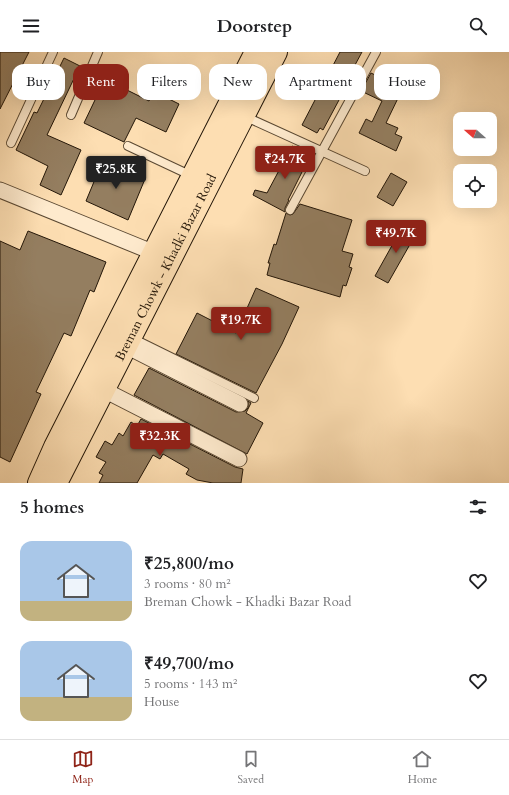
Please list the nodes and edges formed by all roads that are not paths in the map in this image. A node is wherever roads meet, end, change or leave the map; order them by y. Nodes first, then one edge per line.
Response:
1 (53, 52) edge
2 (98, 52) edge
3 (256, 52) edge
4 (276, 52) edge
5 (376, 52) edge
6 (71, 116) dead end
7 (244, 116) junction
8 (11, 143) dead end
9 (128, 146) dead end
10 (321, 152) junction
11 (365, 171) dead end
12 (193, 176) junction
13 (0, 190) edge
14 (290, 210) dead end
15 (162, 256) junction
16 (129, 342) junction
17 (104, 390) junction
18 (254, 398) dead end
19 (240, 404) dead end
20 (239, 459) dead end
21 (39, 483) edge
22 (56, 483) edge

1 - 8 lane
2 - 6 lane
3 - 12 main road, Breman Chowk - Khadki Bazar Road
4 - 7 main road, Breman Chowk - Khadki Bazar Road
5 - 10 lane
7 - 10 lane
7 - 15 main road, Breman Chowk - Khadki Bazar Road
9 - 12 lane
10 - 11 lane
10 - 14 lane
12 - 15 main road, Breman Chowk - Khadki Bazar Road
13 - 15 street
15 - 16 main road, Breman Chowk - Khadki Bazar Road
15 - 21 main road, Breman Chowk - Khadki Bazar Road
16 - 17 main road, Breman Chowk - Khadki Bazar Road
16 - 18 lane
16 - 19 street
17 - 20 street
17 - 22 main road, Breman Chowk - Khadki Bazar Road

